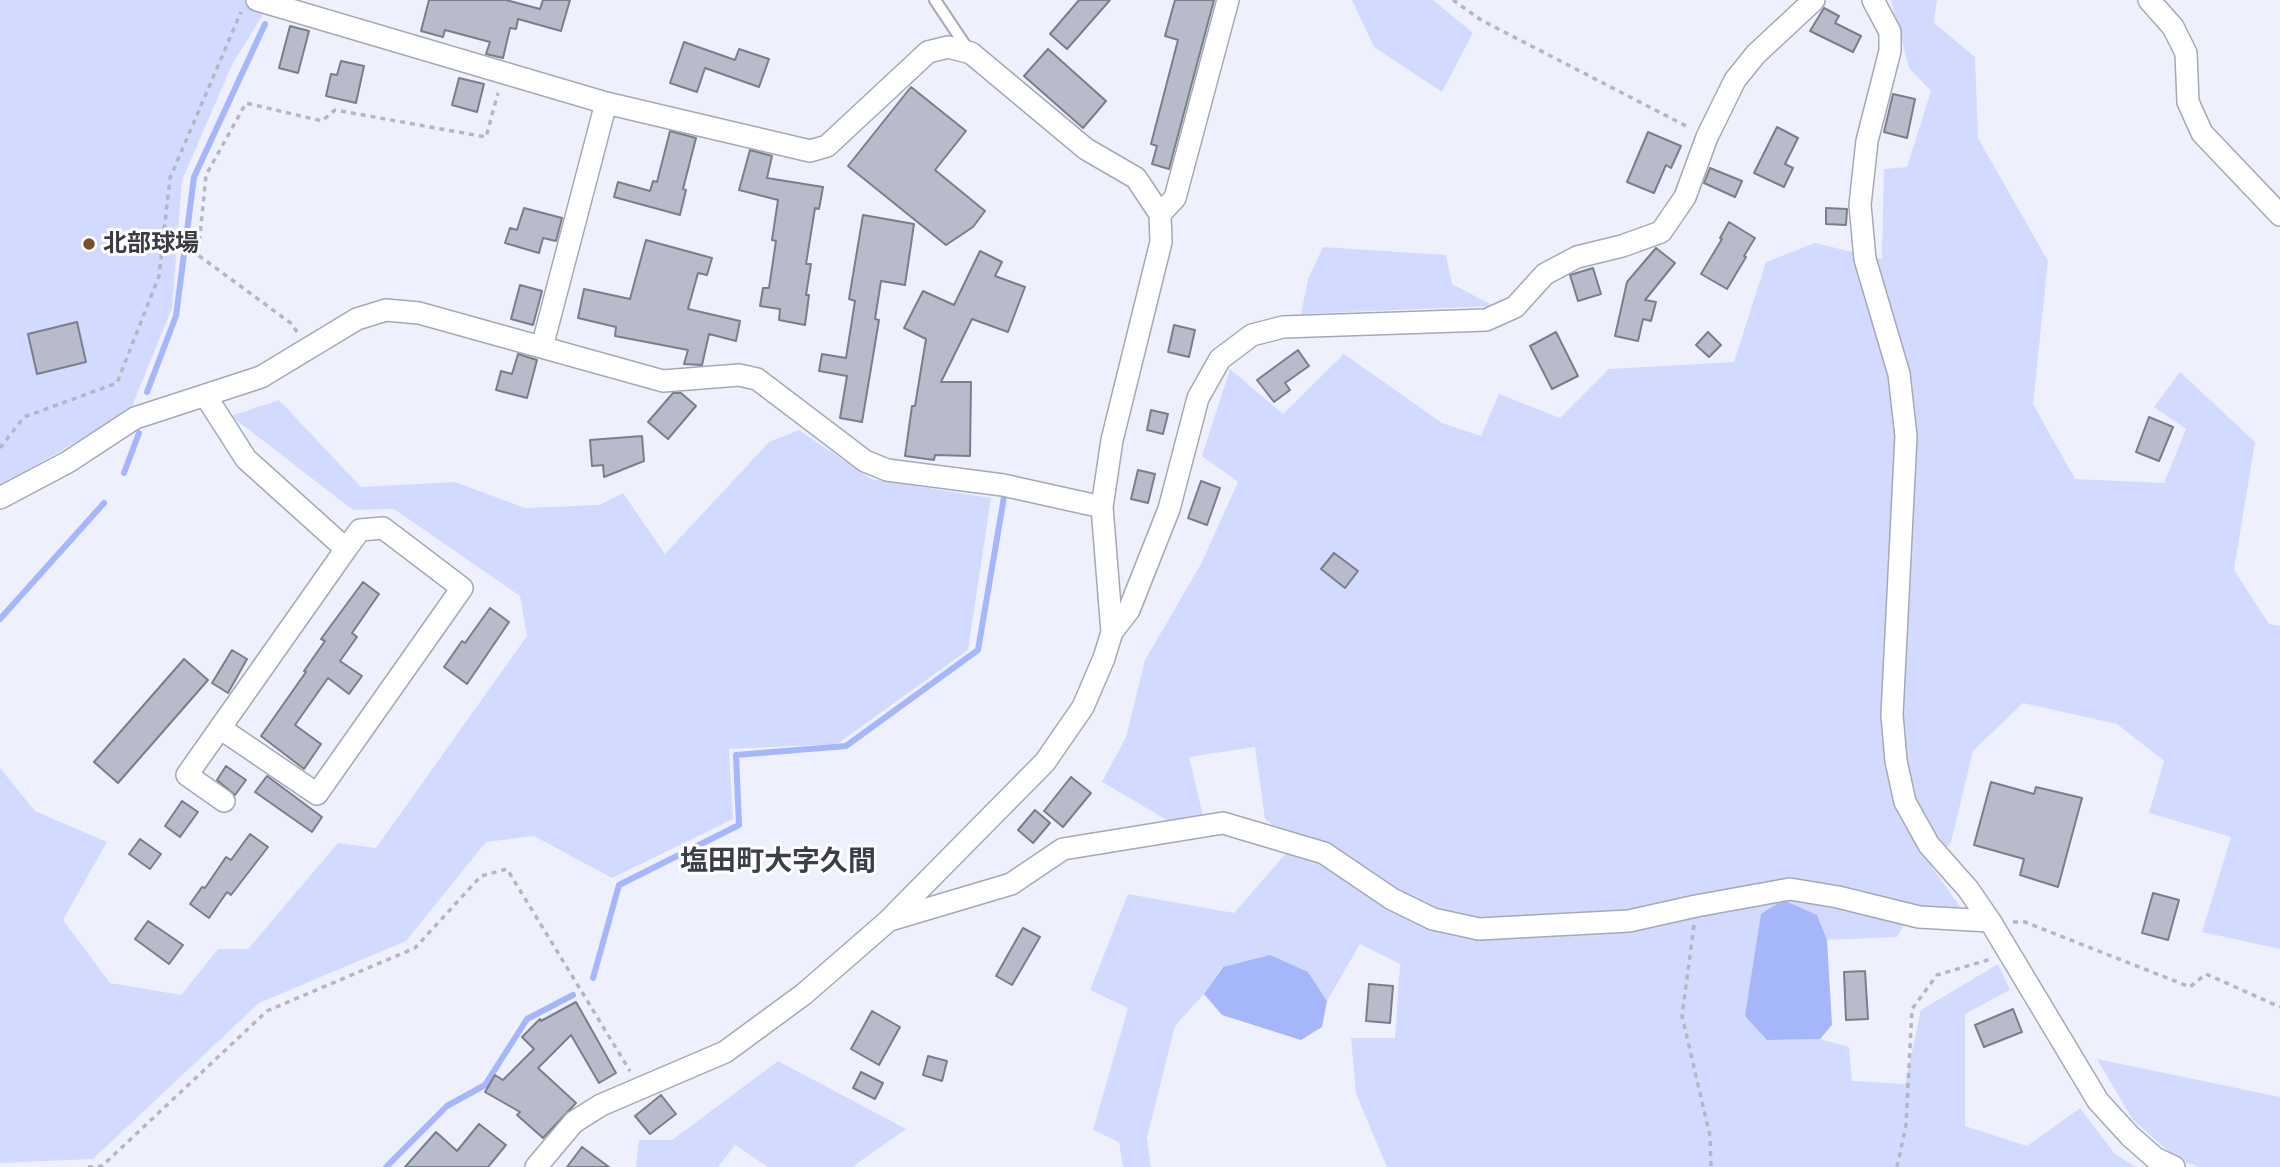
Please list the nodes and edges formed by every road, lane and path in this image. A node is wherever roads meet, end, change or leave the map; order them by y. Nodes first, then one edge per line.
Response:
1 (935, 0) edge
2 (1228, 0) edge
3 (1453, 0) edge
4 (1814, 0) edge
5 (1873, 0) edge
6 (2149, 0) edge
7 (249, 6) edge
8 (971, 53) junction
9 (503, 73) junction
10 (606, 103) junction
11 (1707, 136) junction
12 (1160, 214) junction
13 (2280, 215) edge
14 (542, 347) junction
15 (307, 349) junction
16 (205, 395) junction
17 (0, 448) edge
18 (0, 498) edge
19 (1102, 507) junction
20 (346, 549) junction
21 (1112, 632) junction
22 (220, 728) junction
23 (224, 801) dead end
24 (1696, 906) junction
25 (888, 921) junction
26 (1990, 921) junction
27 (2010, 954) junction
28 (2280, 1007) edge
29 (640, 1088) junction
30 (88, 1167) edge
31 (536, 1167) edge
32 (1711, 1167) edge
33 (1897, 1167) edge
34 (2174, 1167) edge

1 - 8 lane
2 - 12 street
3 - 11 path
4 - 11 street
5 - 26 street
6 - 13 street
7 - 9 street
7 - 17 path
8 - 10 street
8 - 12 street
9 - 10 street
9 - 15 path
10 - 14 street
11 - 21 street
12 - 19 street
14 - 15 street
14 - 19 street
15 - 16 street
16 - 18 street
16 - 20 street
19 - 21 street
20 - 22 street
20 - 22 street
21 - 25 street
22 - 23 street
24 - 25 street
24 - 26 street
24 - 32 path
25 - 29 street
26 - 27 street
26 - 28 path
27 - 33 path
27 - 34 street
29 - 30 path
29 - 31 street

